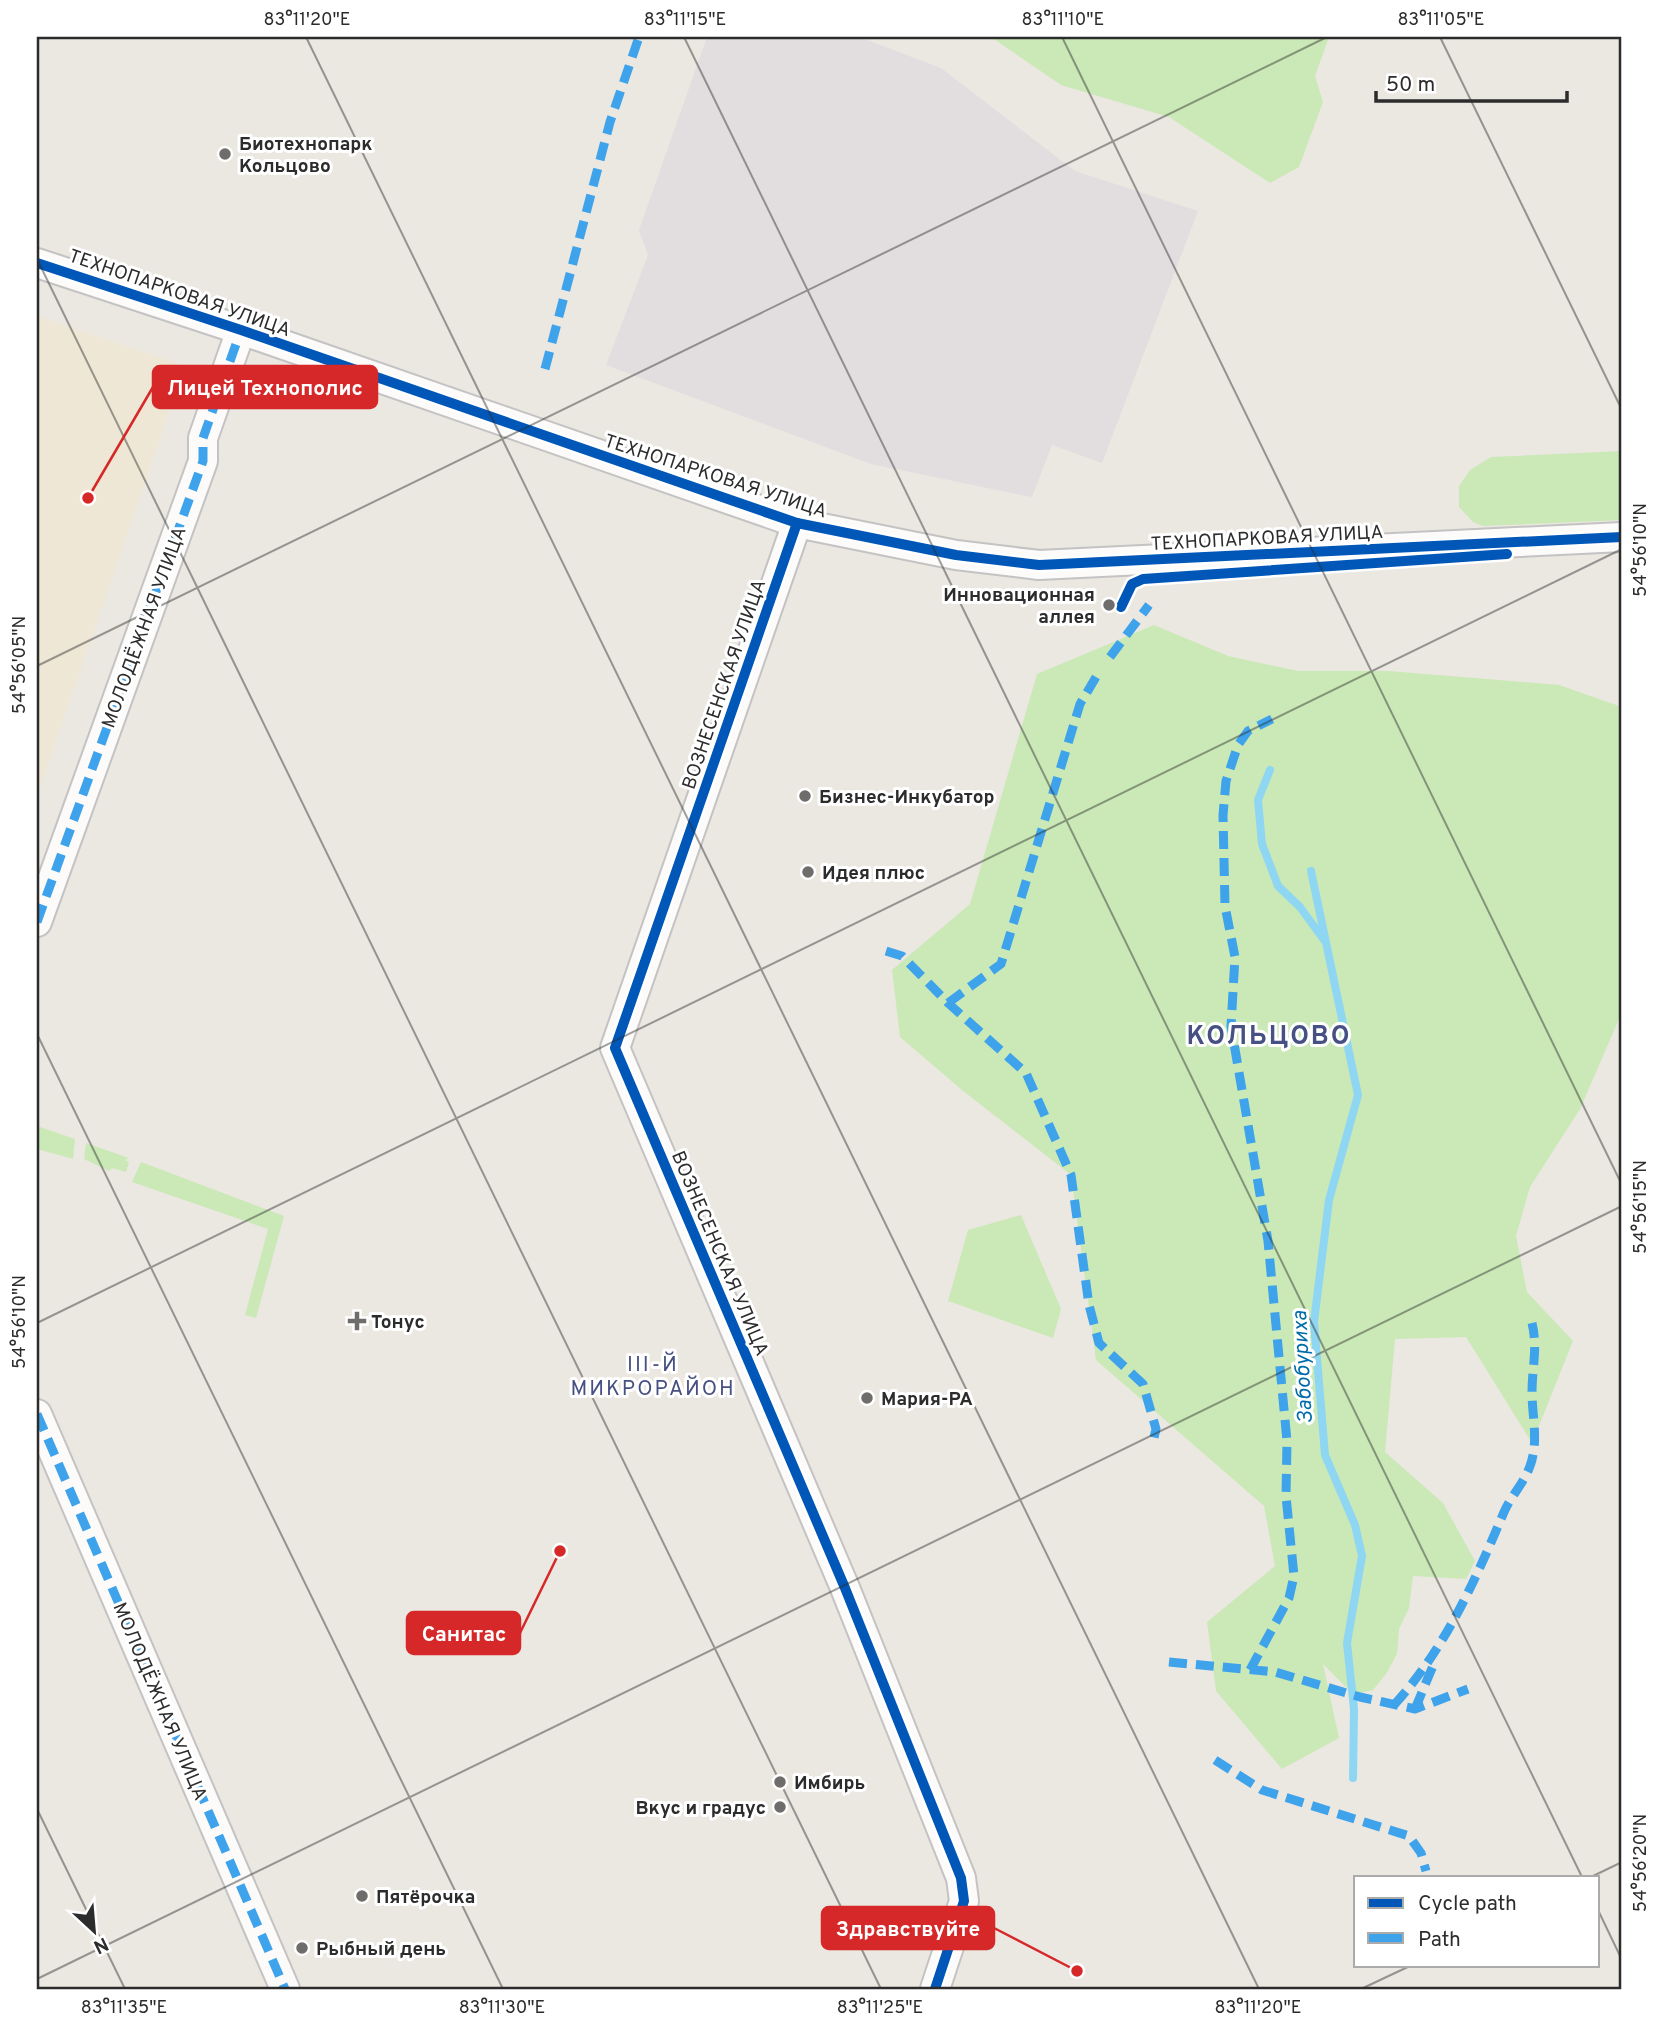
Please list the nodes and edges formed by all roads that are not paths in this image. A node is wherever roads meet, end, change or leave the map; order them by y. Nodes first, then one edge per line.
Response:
1 (37, 263) edge
2 (242, 330) junction
3 (797, 523) junction
4 (1622, 537) edge
5 (37, 922) edge
6 (37, 1413) edge
7 (285, 1989) edge
8 (935, 1989) edge

1 - 2 street, ТЕХНОПАРКОВАЯ УЛИЦА
2 - 3 street, ТЕХНОПАРКОВАЯ УЛИЦА
2 - 5 street, МОЛОДЁЖНАЯ УЛИЦА
3 - 4 street, ТЕХНОПАРКОВАЯ УЛИЦА
3 - 8 street, ВОЗНЕСЕНСКАЯ УЛИЦА
6 - 7 street, МОЛОДЁЖНАЯ УЛИЦА

